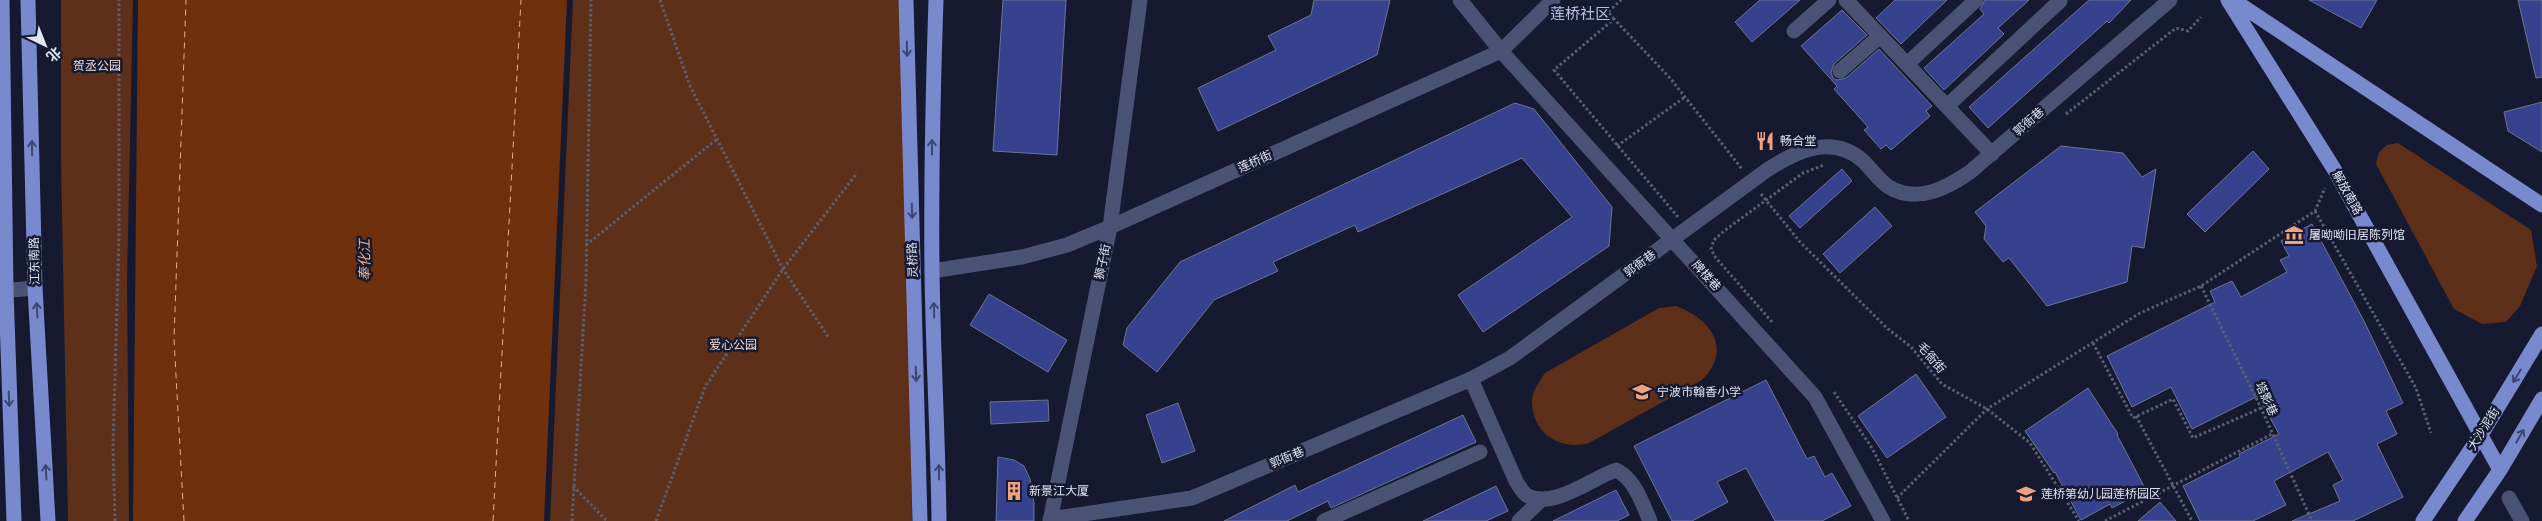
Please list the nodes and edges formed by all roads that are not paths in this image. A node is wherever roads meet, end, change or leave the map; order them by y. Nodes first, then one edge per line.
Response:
1 (2, 0) edge
2 (28, 0) edge
3 (906, 0) edge
4 (936, 0) edge
5 (1140, 0) edge
6 (1460, 0) edge
7 (1553, 0) edge
8 (1829, 0) edge
9 (1976, 0) edge
10 (2060, 0) edge
11 (2170, 0) edge
12 (2228, 0) edge
13 (2233, 0) edge
14 (1853, 2) edge
15 (1794, 31) dead end
16 (1880, 36) junction
17 (1501, 51) junction
18 (1907, 64) junction
19 (1840, 71) dead end
20 (1947, 106) junction
21 (1992, 154) junction
22 (2542, 204) edge
23 (1110, 227) junction
24 (1674, 240) junction
25 (932, 271) junction
26 (35, 288) junction
27 (3, 290) edge
28 (2542, 334) edge
29 (1471, 379) junction
30 (2542, 399) edge
31 (2482, 433) junction
32 (1480, 452) dead end
33 (2500, 470) junction
34 (2509, 498) dead end
35 (1541, 500) junction
36 (1050, 520) edge
37 (14, 521) edge
38 (48, 521) edge
39 (920, 521) edge
40 (939, 521) edge
41 (1324, 521) edge
42 (1519, 521) edge
43 (1650, 521) edge
44 (1883, 521) edge
45 (2423, 521) edge
46 (2465, 521) edge
47 (2522, 521) edge

1 - 27 main road
26 -> 2 main road, 江东南路
3 -> 39 main road, 灵桥路
25 -> 4 main road, 灵桥路
5 - 23 street, 狮子街
6 - 17 street, 牌楼巷
7 - 17 street, 莲桥街
8 - 15 street
9 - 18 street
10 - 20 street
11 - 21 street, 郭衙巷
12 - 31 main road, 解放南路
13 - 22 main road
14 - 16 street
16 - 18 street
16 - 19 street
17 - 23 street, 莲桥街
17 - 24 street, 牌楼巷
18 - 20 street
20 - 21 street
21 - 24 street, 郭衙巷
23 - 25 street, 莲桥街
23 - 36 street, 狮子街
24 - 29 street, 郭衙巷
24 - 44 street, 牌楼巷
40 -> 25 main road, 灵桥路
26 - 27 street
38 -> 26 main road, 江东南路
27 -> 37 main road
28 -> 31 main road, 大沙泥街
29 - 35 street
29 - 36 street, 郭衙巷
33 -> 30 main road
31 - 33 main road, 解放南路
31 - 45 main road, 大沙泥街
32 - 41 street
33 - 46 main road
34 - 47 street
35 - 42 street
35 - 43 street

